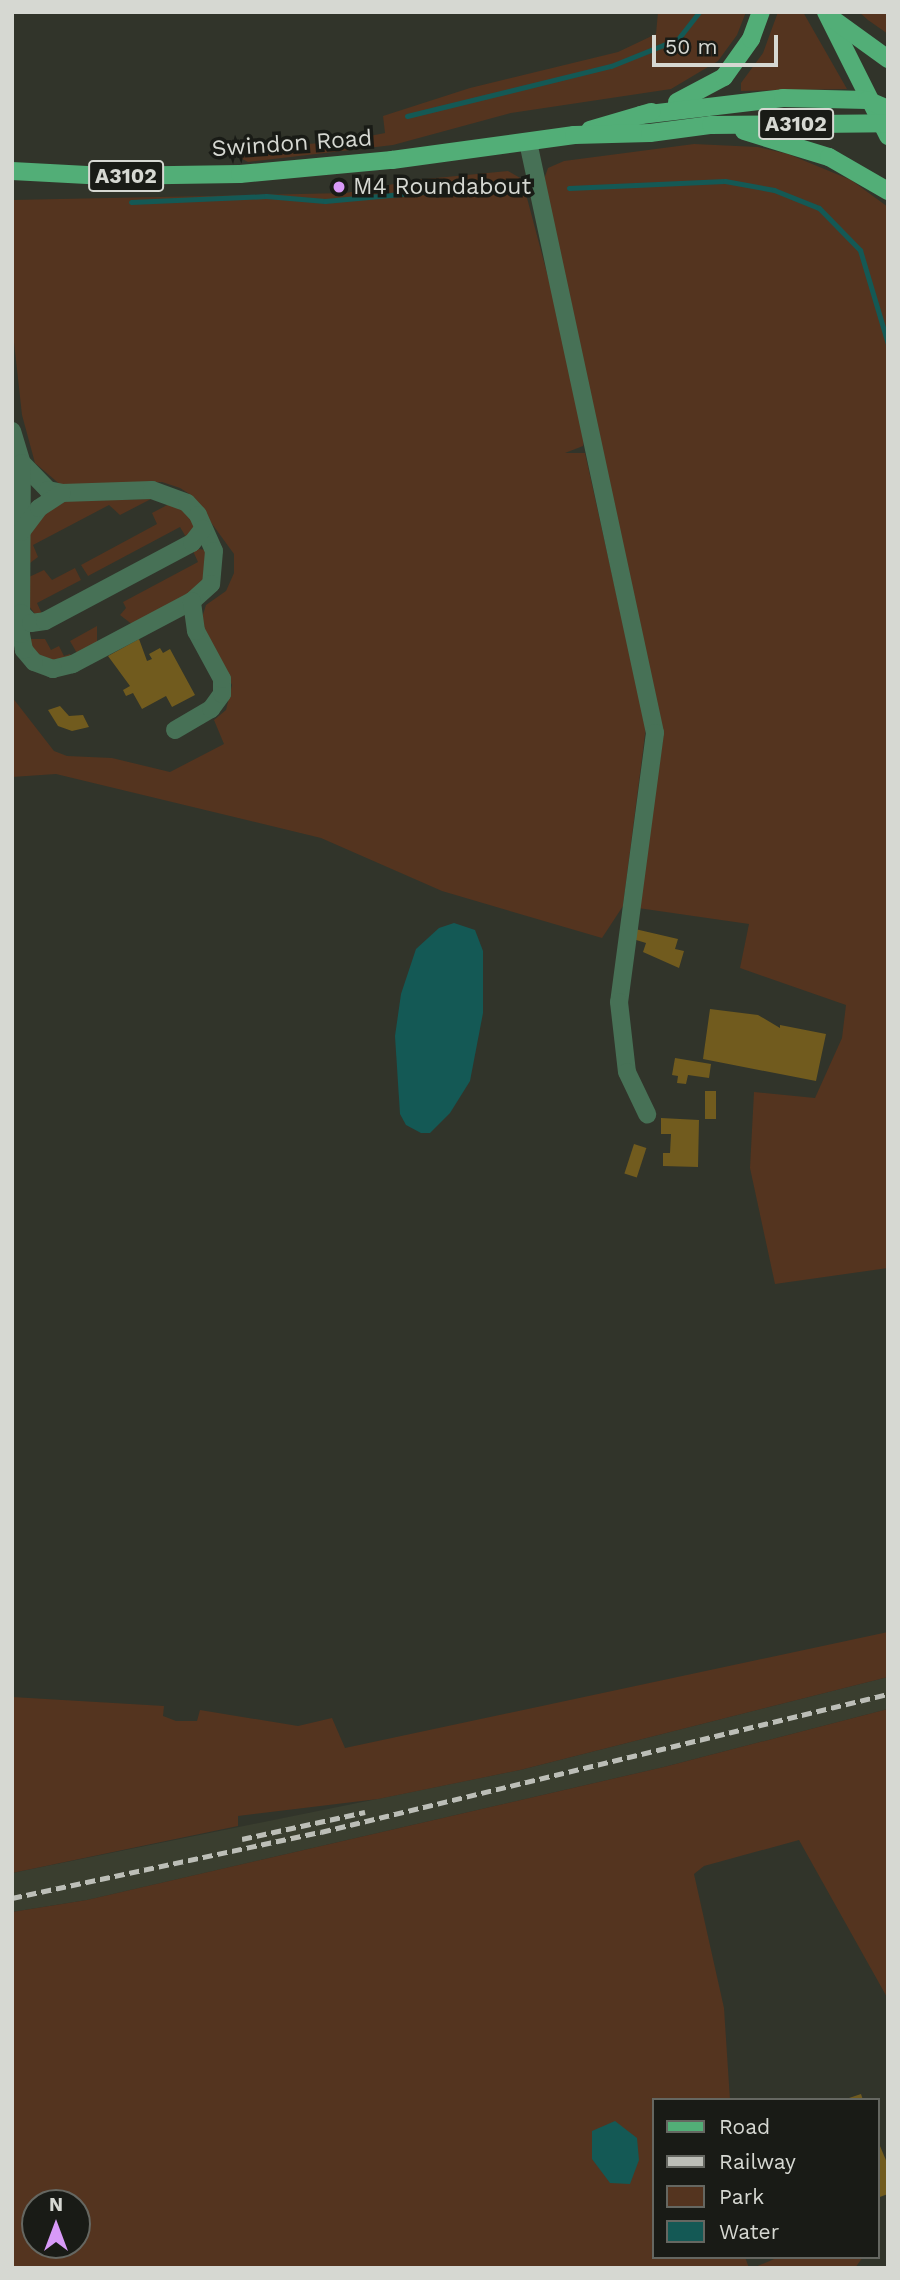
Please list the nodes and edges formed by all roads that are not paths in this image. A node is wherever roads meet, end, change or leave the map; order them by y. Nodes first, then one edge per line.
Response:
1 (761, 12) edge
2 (826, 12) edge
3 (888, 59) edge
4 (867, 100) junction
5 (641, 115) junction
6 (886, 123) edge
7 (710, 125) junction
8 (574, 135) junction
9 (528, 142) junction
10 (12, 171) edge
11 (888, 191) edge
12 (12, 431) edge
13 (22, 463) junction
14 (62, 494) junction
15 (203, 529) junction
16 (21, 532) junction
17 (192, 601) junction
18 (21, 613) junction
19 (175, 730) dead end
20 (647, 1114) dead end

1 - 5 main road, Swindon Road / A3102
2 - 3 main road
2 - 4 main road
4 - 5 main road
4 - 6 main road
5 - 8 main road, Swindon Road / A3102
6 - 7 main road, Swindon Road / A3102
7 - 8 main road, Swindon Road / A3102
7 - 11 main road
8 - 9 main road, Swindon Road / A3102
9 - 10 main road, Swindon Road / A3102
9 - 20 lane
12 - 13 lane
13 - 14 lane
13 - 16 lane
14 - 15 lane
14 - 16 lane
15 - 17 lane
15 - 18 lane
16 - 18 lane
17 - 18 lane
17 - 19 lane

